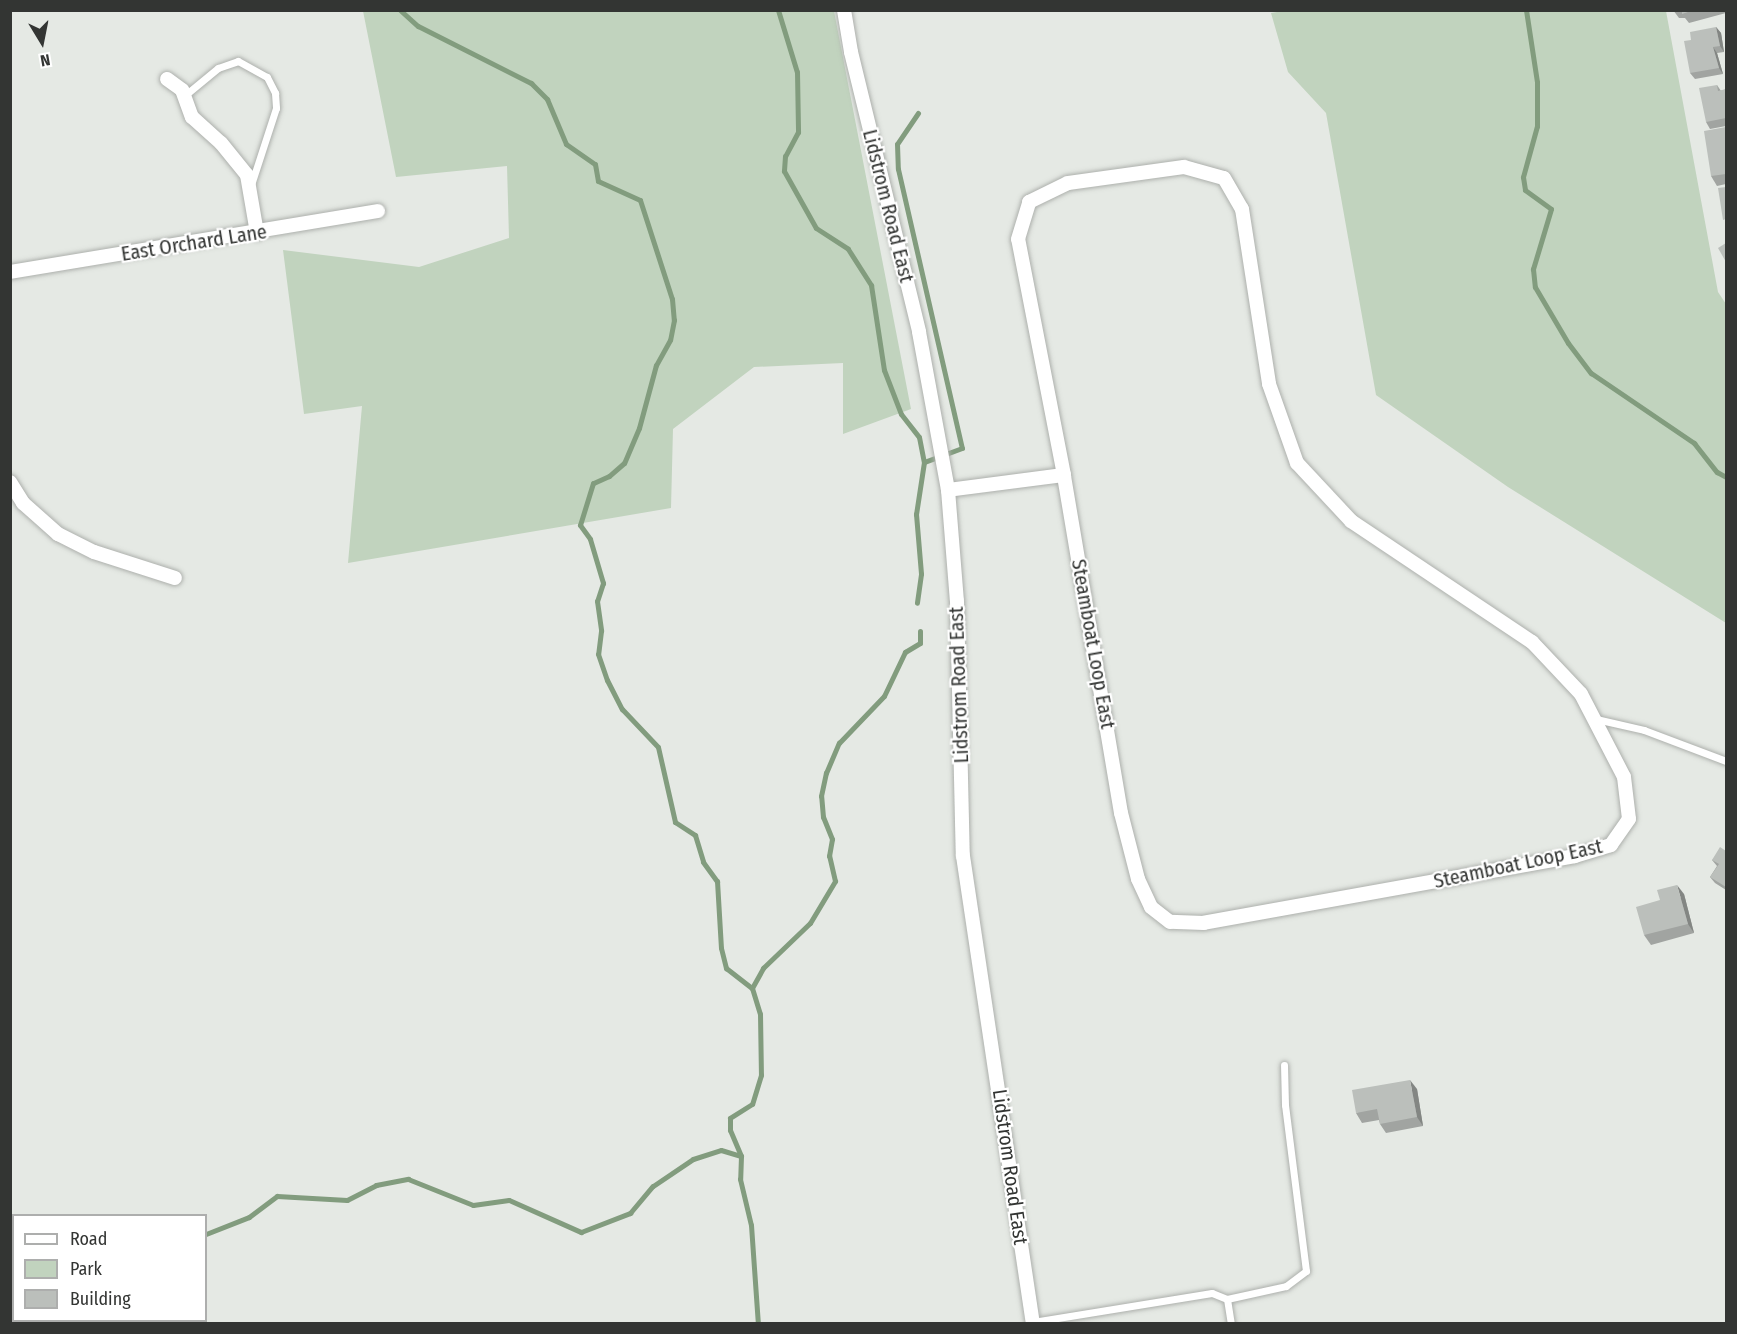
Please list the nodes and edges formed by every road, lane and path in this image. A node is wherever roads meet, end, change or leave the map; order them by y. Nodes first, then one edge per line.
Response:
1 (844, 10) edge
2 (167, 79) dead end
3 (184, 96) junction
4 (249, 190) junction
5 (378, 211) dead end
6 (257, 233) junction
7 (10, 272) edge
8 (1064, 476) junction
9 (10, 482) edge
10 (948, 490) junction
11 (175, 578) dead end
12 (1596, 719) junction
13 (1726, 761) edge
14 (1284, 1065) dead end
15 (1227, 1299) junction
16 (1033, 1323) edge
17 (1231, 1323) edge

1 - 10 street, Lidstrom Road East
2 - 3 street
3 - 4 street
3 - 4 lane
4 - 6 street
5 - 6 street, East Orchard Lane
6 - 7 street, East Orchard Lane
8 - 10 street
8 - 12 street, Steamboat Loop East
8 - 12 street, Steamboat Loop East
9 - 11 street
10 - 16 street, Lidstrom Road East
12 - 13 lane
14 - 15 lane
15 - 16 lane
15 - 17 lane

